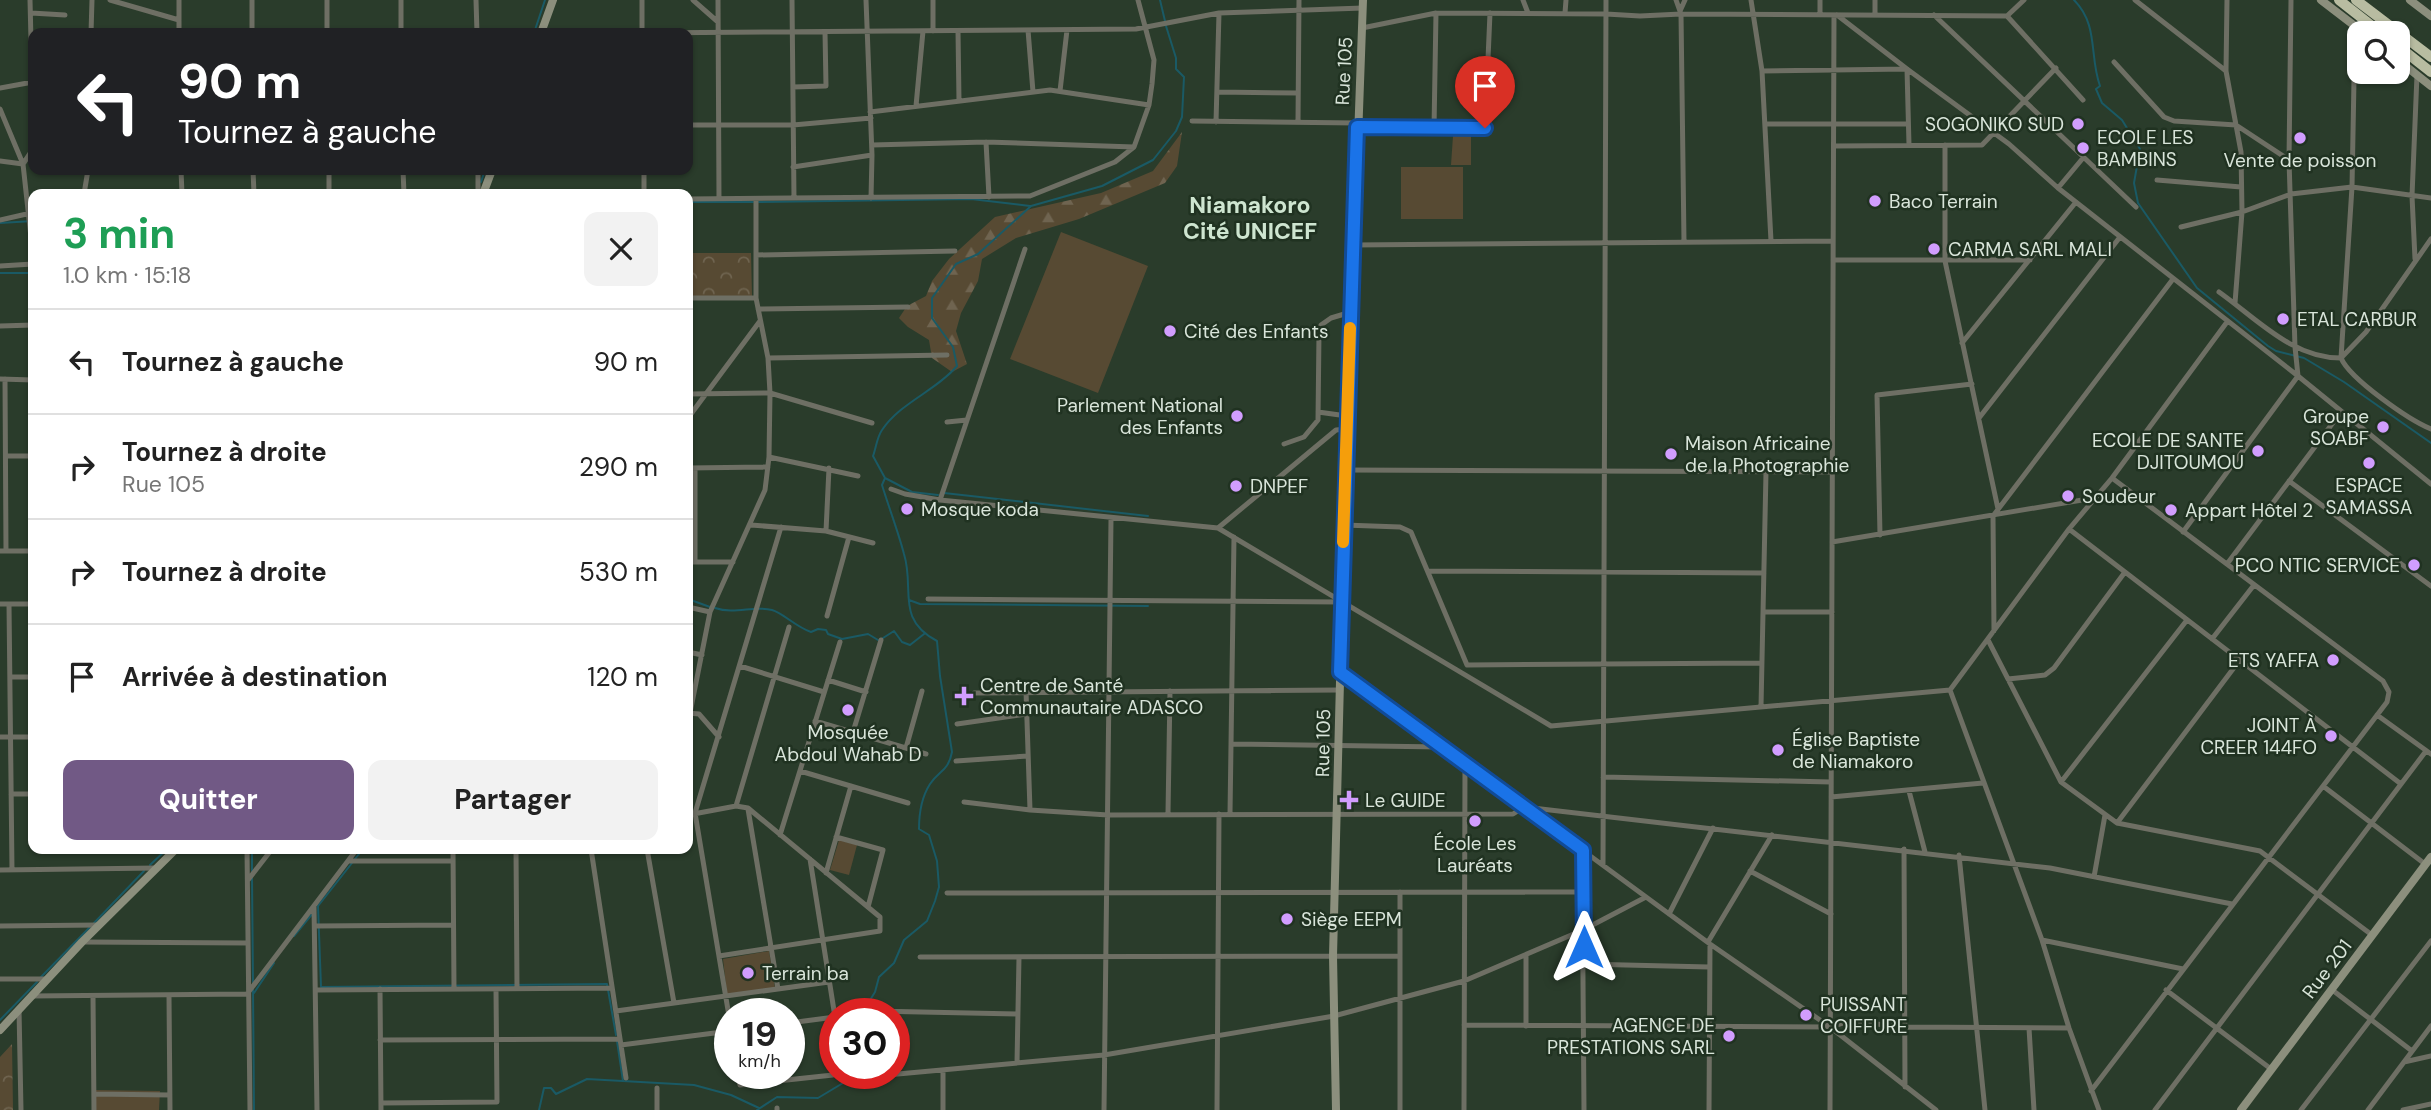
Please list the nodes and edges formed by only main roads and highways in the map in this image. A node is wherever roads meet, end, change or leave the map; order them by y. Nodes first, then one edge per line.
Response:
1 (2339, 0) edge
2 (2356, 0) edge
3 (2366, 21) edge
4 (2410, 55) edge
5 (2431, 57) edge
6 (2431, 72) edge

1 - 3 highway
2 - 5 highway
4 - 6 highway

